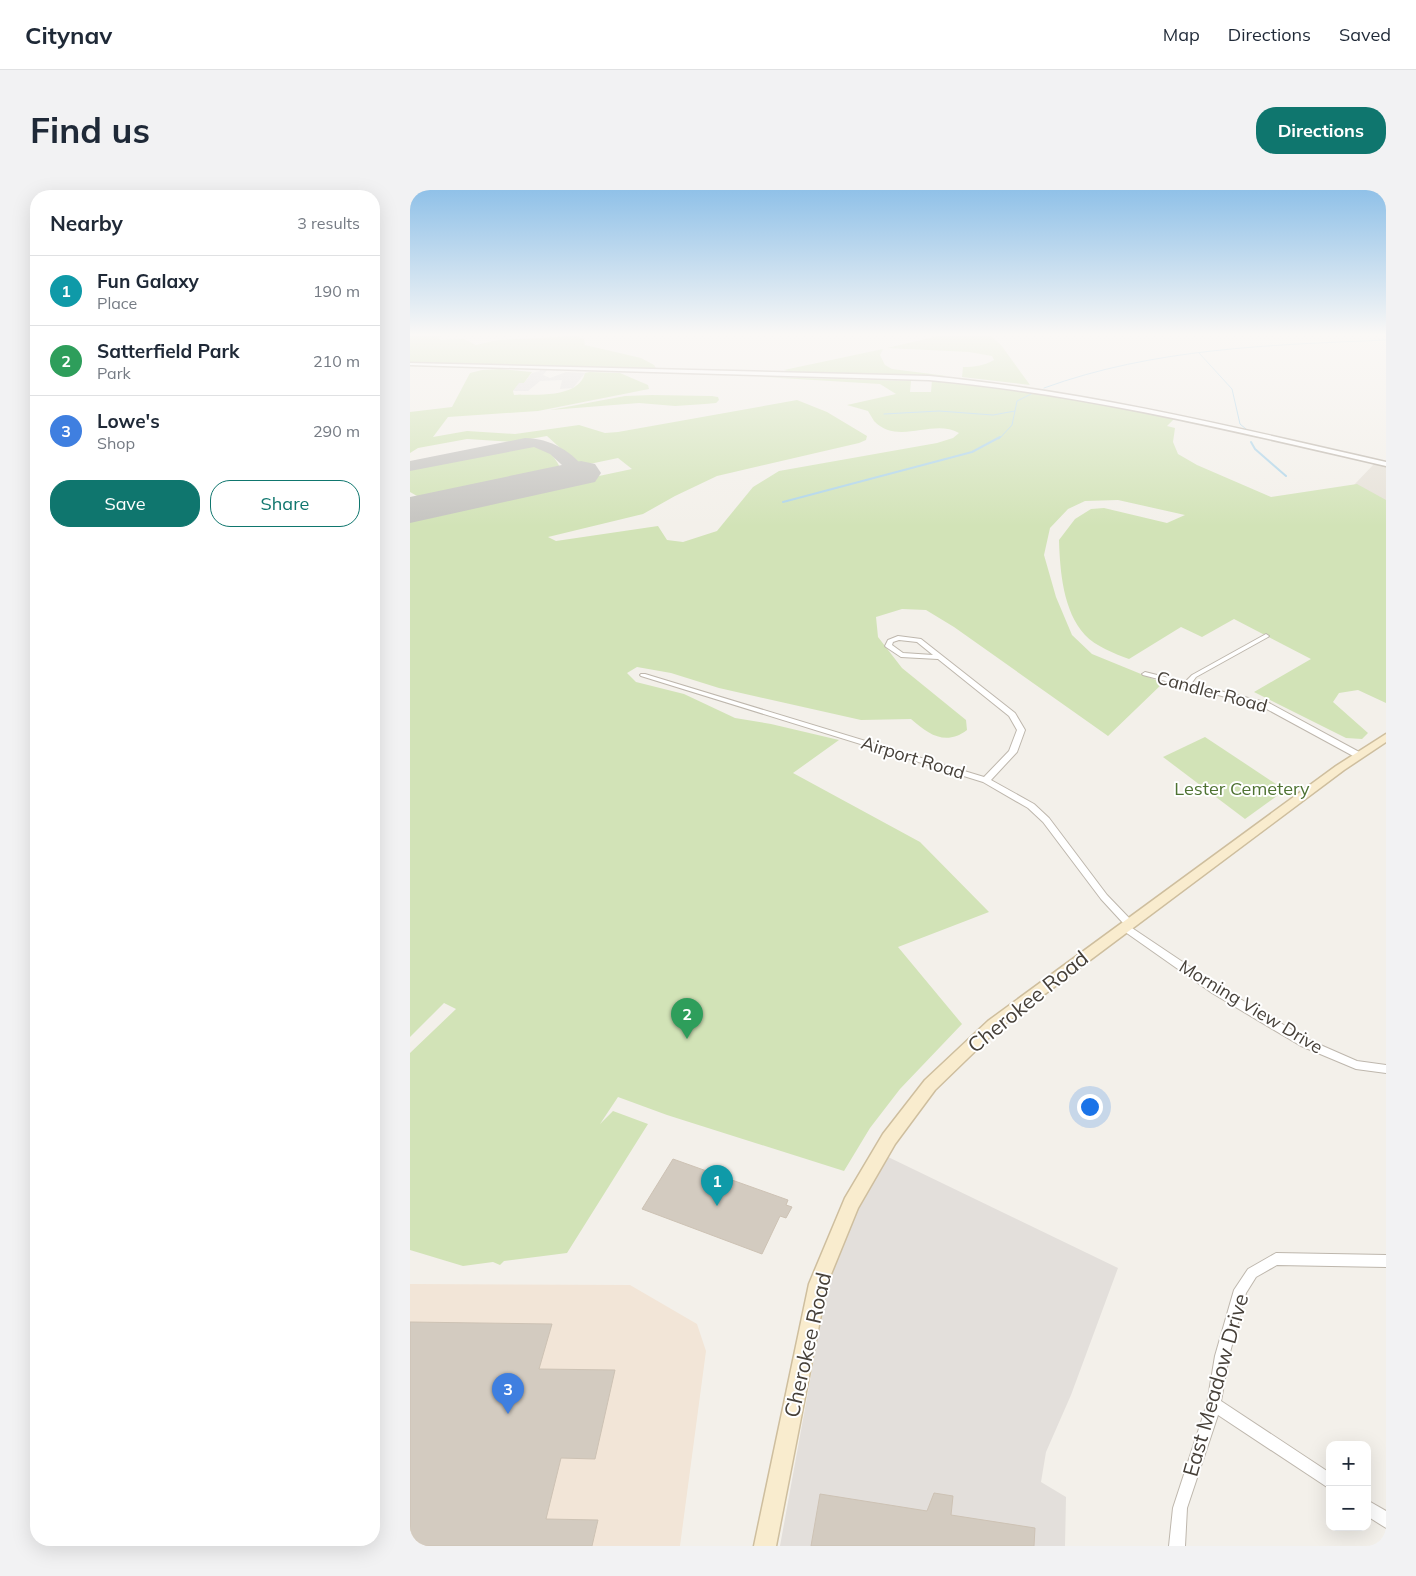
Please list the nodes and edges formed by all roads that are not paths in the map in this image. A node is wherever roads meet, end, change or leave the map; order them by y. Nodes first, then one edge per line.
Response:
1 (1095, 399) edge
2 (1386, 464) edge
3 (1266, 636) dead end
4 (940, 657) junction
5 (1145, 674) dead end
6 (643, 676) dead end
7 (1186, 685) junction
8 (1386, 737) edge
9 (1358, 755) junction
10 (986, 780) junction
11 (1127, 925) junction
12 (1386, 1069) edge
13 (1386, 1261) edge
14 (1214, 1404) junction
15 (1326, 1479) edge
16 (1371, 1510) edge
17 (1386, 1520) edge
18 (765, 1546) edge
19 (1177, 1546) edge

1 - 2 street
3 - 7 street
4 - 4 street
4 - 10 street
5 - 7 street, Candler Road
6 - 10 street, Airport Road
7 - 9 street, Candler Road
8 - 9 main road, Cherokee Road
9 - 11 main road, Cherokee Road
10 - 11 street, Airport Road
11 - 12 street, Morning View Drive
11 - 18 main road, Cherokee Road
13 - 14 street, East Meadow Drive
14 - 15 street
14 - 19 street, East Meadow Drive
16 - 17 street

